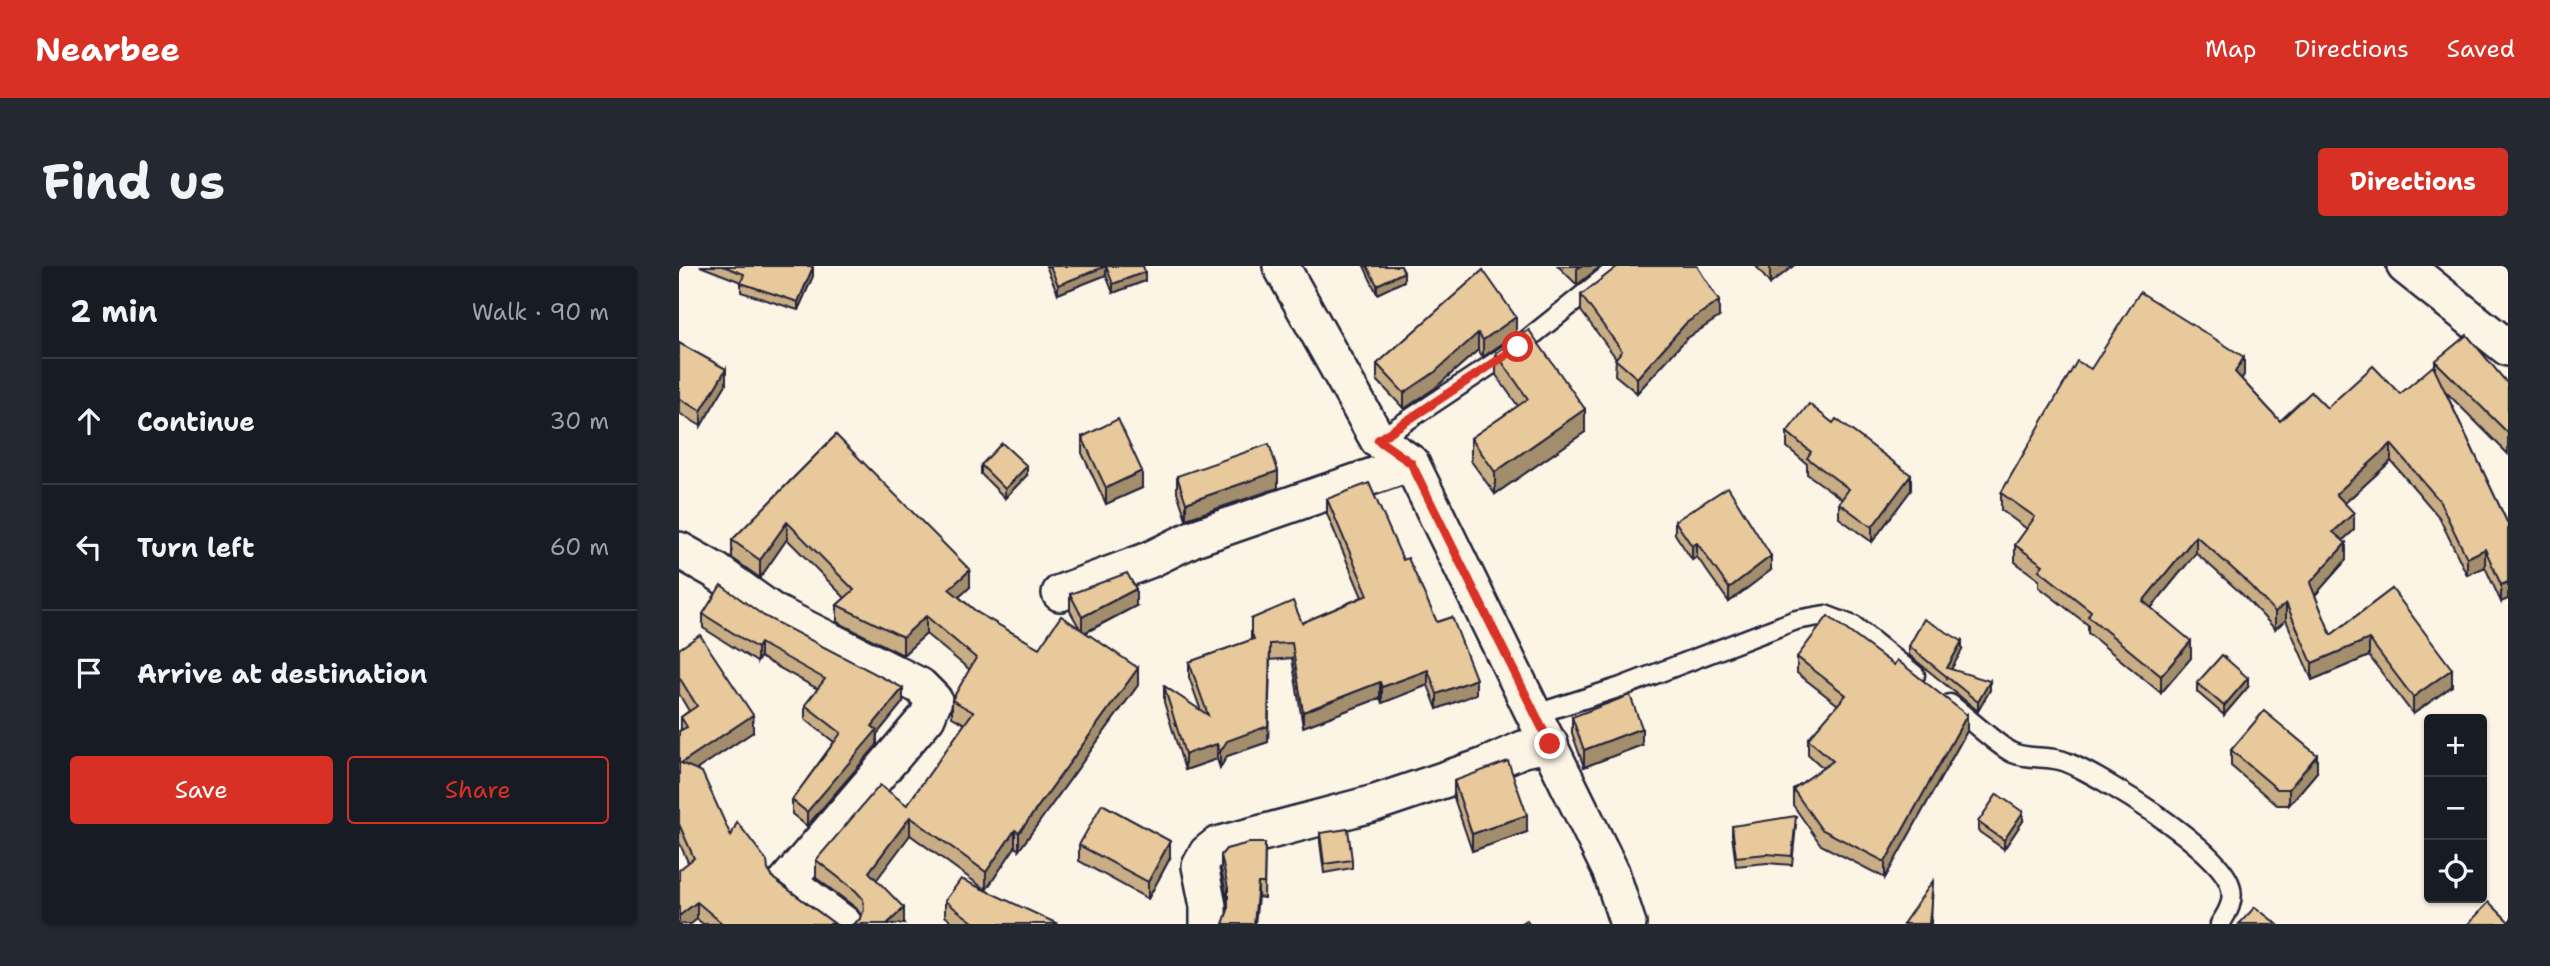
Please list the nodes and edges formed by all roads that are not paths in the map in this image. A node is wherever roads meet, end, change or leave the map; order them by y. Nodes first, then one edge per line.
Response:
1 (1281, 266) edge
2 (1619, 266) edge
3 (2405, 266) edge
4 (2508, 348) edge
5 (1378, 440) junction
6 (1411, 463) junction
7 (679, 550) edge
8 (1060, 593) dead end
9 (1543, 729) junction
10 (844, 924) edge
11 (1208, 924) edge
12 (1628, 924) edge
13 (2220, 924) edge

1 - 5 street
2 - 5 lane
3 - 4 street
5 - 6 street
6 - 8 street
6 - 9 street
7 - 10 street
9 - 11 street
9 - 12 street
9 - 13 lane

